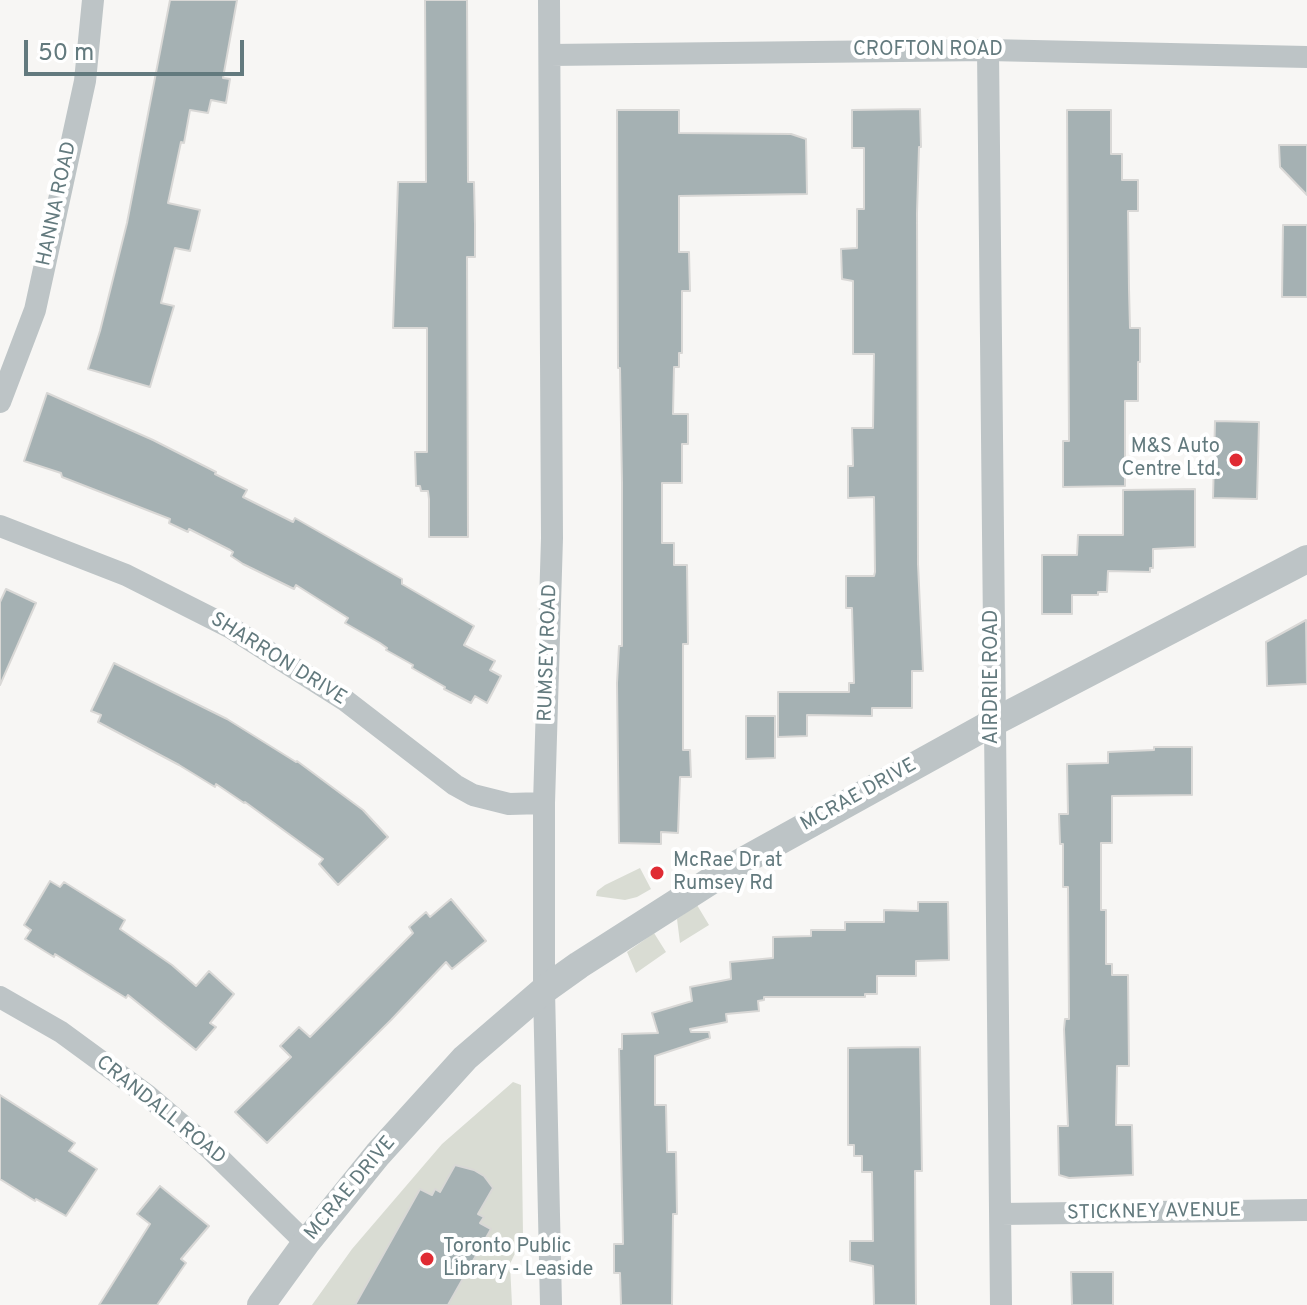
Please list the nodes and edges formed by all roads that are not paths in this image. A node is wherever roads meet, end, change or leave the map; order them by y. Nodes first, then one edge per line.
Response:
1 (93, 0) edge
2 (549, 0) edge
3 (988, 50) junction
4 (550, 55) junction
5 (1307, 57) edge
6 (0, 402) edge
7 (0, 526) edge
8 (1307, 559) edge
9 (994, 722) junction
10 (544, 803) junction
11 (544, 990) junction
12 (0, 997) edge
13 (1307, 1210) edge
14 (1001, 1214) junction
15 (306, 1243) junction
16 (261, 1305) edge
17 (551, 1305) edge
18 (1001, 1305) edge

1 - 6 street, HANNA ROAD
2 - 4 street, RUMSEY ROAD
3 - 4 street, CROFTON ROAD
3 - 5 street, CROFTON ROAD
3 - 9 street, AIRDRIE ROAD
4 - 10 street, RUMSEY ROAD
7 - 10 street, SHARRON DRIVE
8 - 9 street, MCRAE DRIVE
9 - 11 street, MCRAE DRIVE
9 - 14 street, AIRDRIE ROAD
10 - 11 street, RUMSEY ROAD
11 - 15 street, MCRAE DRIVE
11 - 17 street, RUMSEY ROAD
12 - 15 street, CRANDALL ROAD
13 - 14 street, STICKNEY AVENUE
14 - 18 street, AIRDRIE ROAD
15 - 16 street, MCRAE DRIVE

